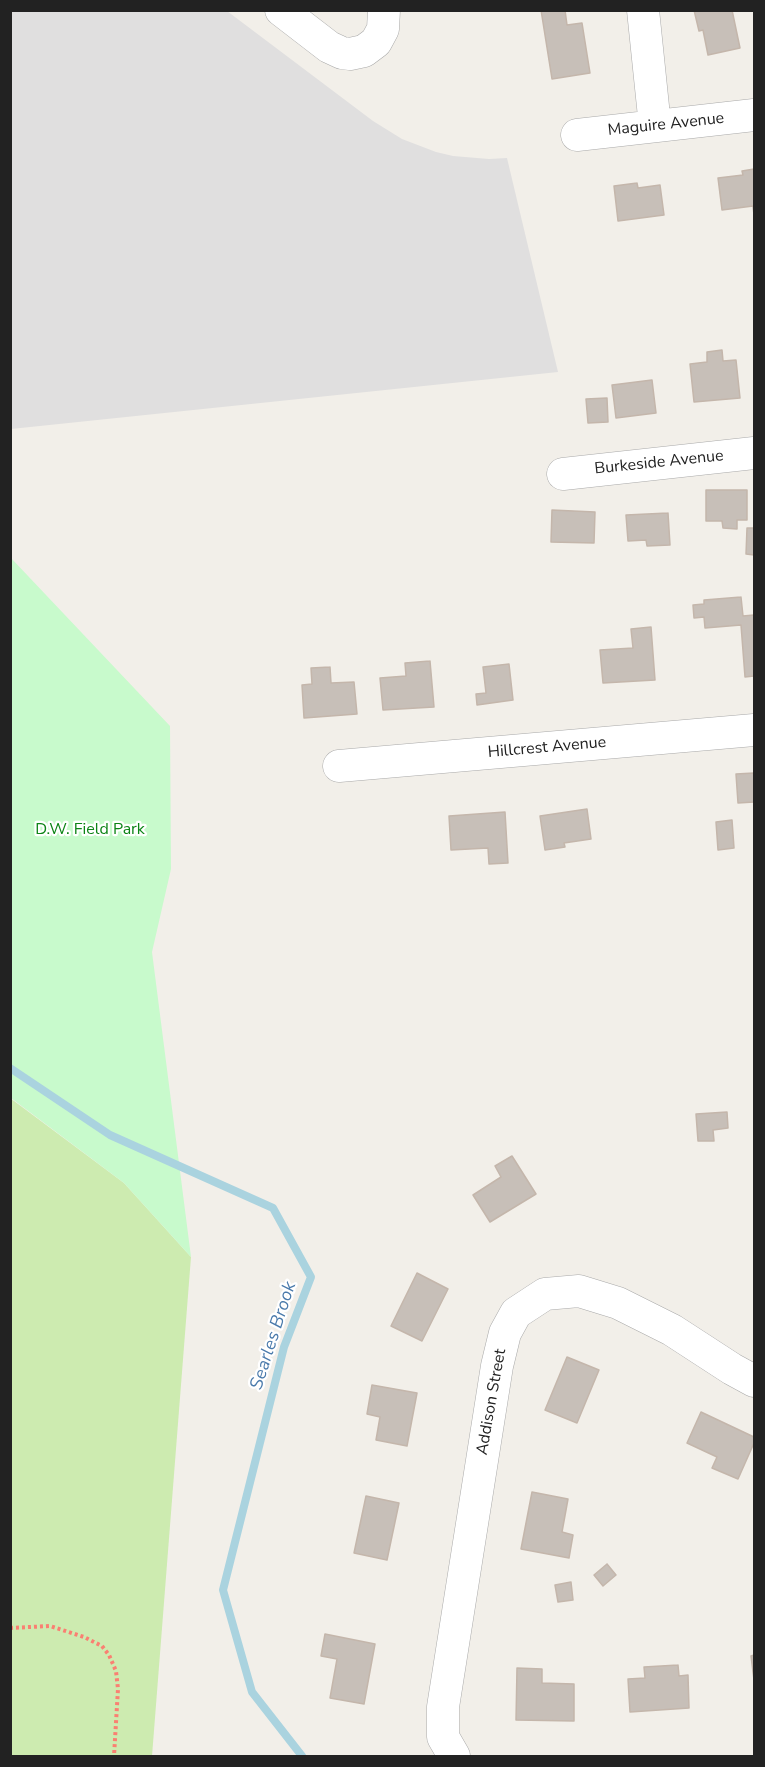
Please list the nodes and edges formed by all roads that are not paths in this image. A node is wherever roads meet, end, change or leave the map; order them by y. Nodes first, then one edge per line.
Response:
1 (384, 10) edge
2 (643, 10) edge
3 (296, 15) edge
4 (754, 115) edge
5 (655, 126) junction
6 (577, 135) dead end
7 (754, 453) edge
8 (563, 474) dead end
9 (754, 729) edge
10 (339, 766) dead end
11 (754, 1381) edge
12 (454, 1756) edge

1 - 3 street
2 - 5 street
4 - 5 street, Maguire Avenue
5 - 6 street, Maguire Avenue
7 - 8 street, Burkeside Avenue
9 - 10 street, Hillcrest Avenue
11 - 12 street, Addison Street

